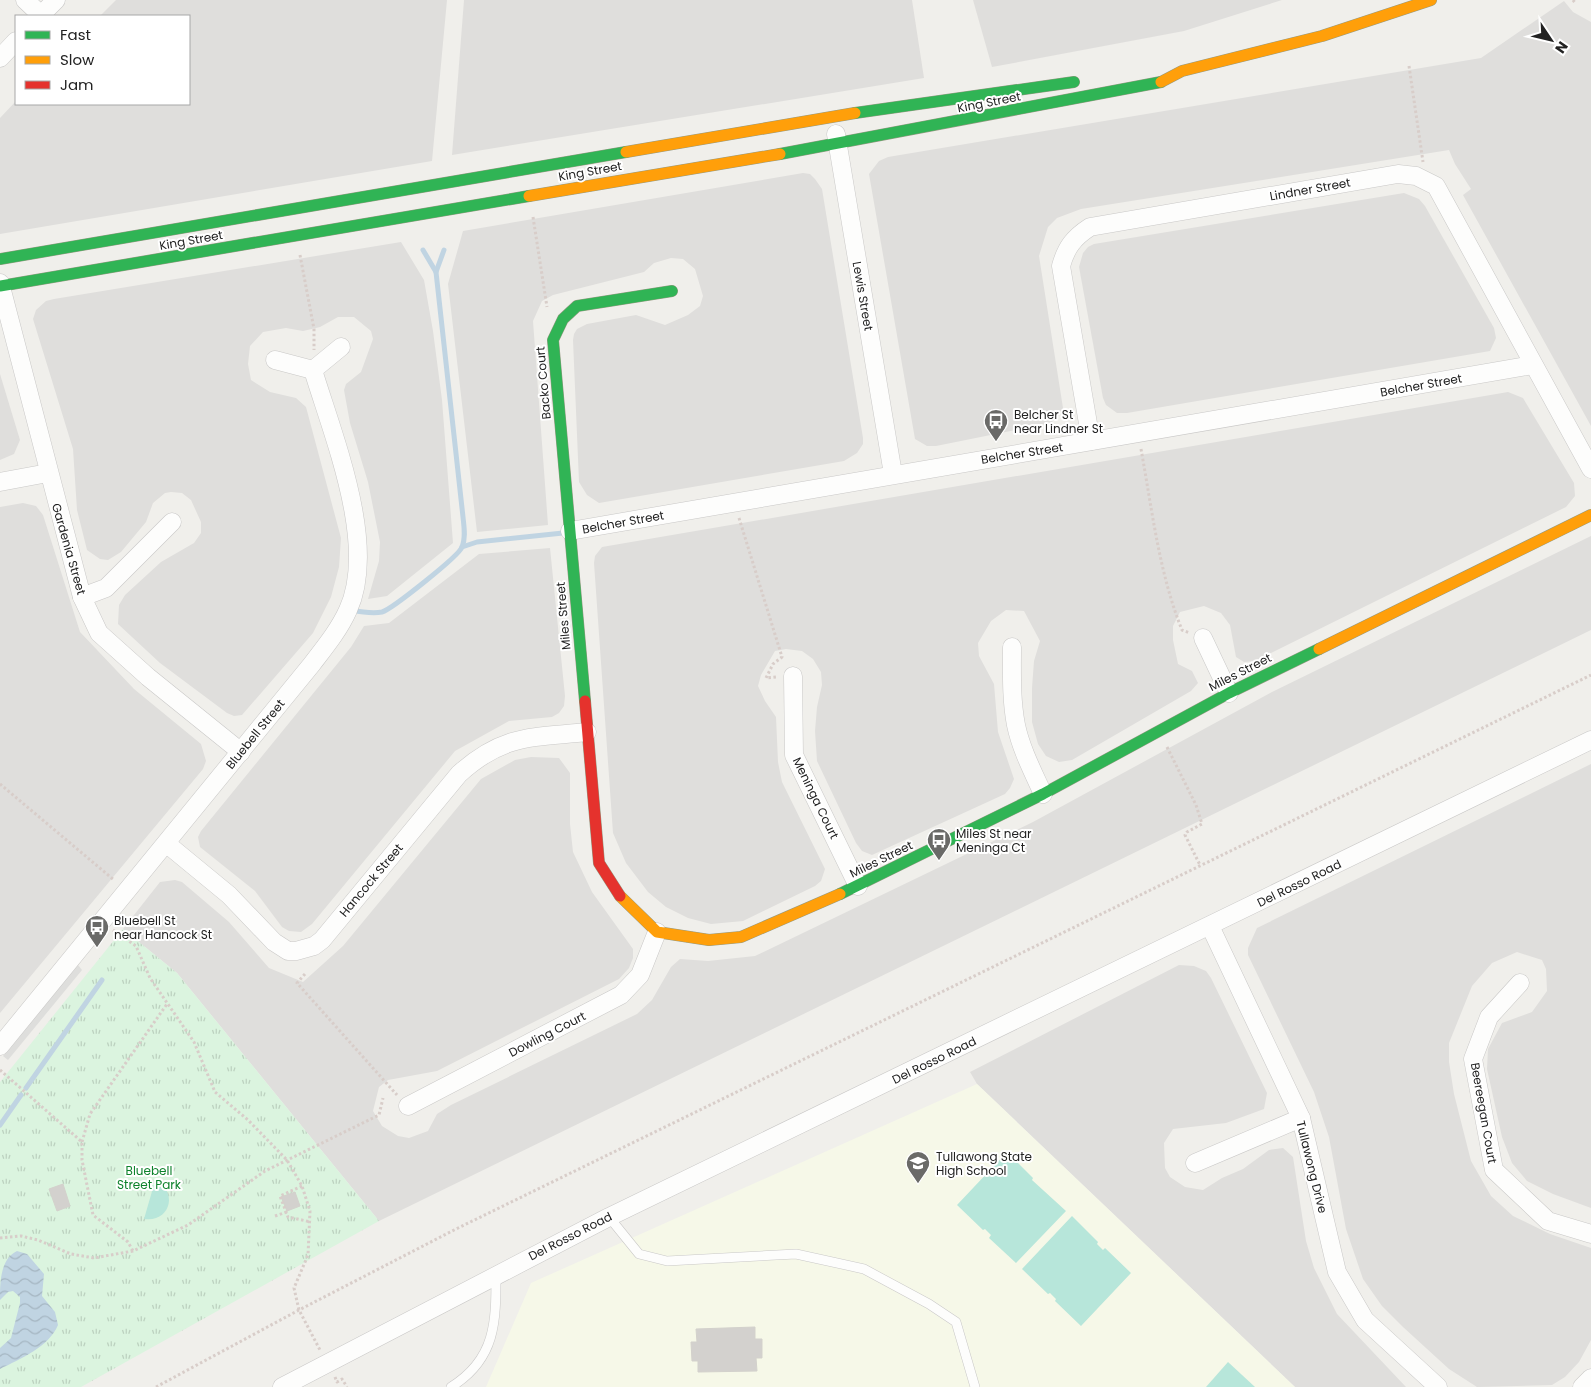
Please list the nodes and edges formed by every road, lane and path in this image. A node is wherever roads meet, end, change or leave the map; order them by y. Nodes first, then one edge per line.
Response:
1 (25, 0) edge
2 (56, 0) edge
3 (1431, 0) edge
4 (1573, 0) edge
5 (1576, 4) dead end
6 (39, 15) edge
7 (41, 15) edge
8 (15, 42) edge
9 (0, 58) edge
10 (1409, 66) dead end
11 (1156, 70) dead end
12 (1182, 71) junction
13 (1083, 81) dead end
14 (833, 117) junction
15 (838, 144) junction
16 (1426, 165) dead end
17 (532, 216) dead end
18 (300, 254) dead end
19 (0, 259) edge
20 (0, 285) edge
21 (672, 291) dead end
22 (545, 312) dead end
23 (341, 347) dead end
24 (275, 360) dead end
25 (1533, 365) junction
26 (313, 370) junction
27 (1091, 441) junction
28 (1141, 449) dead end
29 (1591, 469) edge
30 (48, 473) junction
31 (894, 474) junction
32 (0, 482) edge
33 (735, 502) junction
34 (1591, 515) edge
35 (172, 522) dead end
36 (570, 531) junction
37 (82, 597) junction
38 (1203, 638) joint
39 (1012, 647) dead end
40 (1591, 675) edge
41 (793, 676) joint
42 (1228, 693) junction
43 (1159, 731) junction
44 (587, 732) junction
45 (1591, 740) edge
46 (241, 752) junction
47 (0, 784) edge
48 (1042, 794) junction
49 (167, 844) junction
50 (1200, 865) junction
51 (116, 882) dead end
52 (858, 886) junction
53 (102, 922) junction
54 (1210, 926) junction
55 (657, 932) junction
56 (305, 974) dead end
57 (1520, 983) dead end
58 (167, 1004) junction
59 (0, 1046) edge
60 (0, 1070) edge
61 (384, 1082) dead end
62 (383, 1098) dead end
63 (408, 1106) dead end
64 (1301, 1118) junction
65 (82, 1142) junction
66 (287, 1160) junction
67 (1196, 1163) dead end
68 (302, 1186) junction
69 (286, 1212) junction
70 (275, 1216) dead end
71 (608, 1217) junction
72 (311, 1222) junction
73 (1591, 1234) edge
74 (0, 1238) edge
75 (133, 1251) junction
76 (496, 1274) junction
77 (299, 1310) junction
78 (327, 1362) junction
79 (1591, 1378) edge
80 (156, 1387) edge
81 (282, 1387) edge
82 (347, 1387) edge
83 (451, 1387) edge
84 (975, 1387) edge
85 (1438, 1387) edge
86 (1582, 1387) edge

1 - 6 street
2 - 7 street
3 - 12 main road, King Street
4 - 5 path
8 - 9 street
10 - 16 path
11 - 12 main road, King Street
12 - 15 main road, King Street
13 - 14 main road, King Street
14 - 15 street, Lewis Street
14 - 19 main road, King Street
15 - 20 main road, King Street
15 - 31 street, Lewis Street
17 - 22 path
18 - 26 path
20 - 30 street, Gardenia Street
21 - 36 main road, Backo Court
23 - 26 street
24 - 26 street
25 - 27 street, Belcher Street
25 - 27 street, Lindner Street
25 - 29 street, Lindner Street
26 - 46 street, Bluebell Street
27 - 31 street, Belcher Street
28 - 38 path
30 - 32 street
30 - 37 street, Gardenia Street
31 - 33 street, Belcher Street
33 - 36 street, Belcher Street
33 - 41 path
34 - 42 main road, Miles Street
35 - 37 street
36 - 44 main road, Miles Street
37 - 46 street, Gardenia Street
38 - 42 street
39 - 48 street
40 - 50 path
41 - 52 street, Meninga Court
42 - 43 main road, Miles Street
43 - 48 main road, Miles Street
43 - 50 path
44 - 49 street, Hancock Street
44 - 55 main road, Miles Street
45 - 54 street, Del Rosso Road
46 - 49 street, Bluebell Street
47 - 51 path
48 - 52 main road, Miles Street
49 - 53 street, Bluebell Street
50 - 77 path
52 - 55 main road, Miles Street
53 - 58 path
53 - 59 street, Bluebell Street
54 - 64 street, Tullawong Drive
54 - 71 street, Del Rosso Road
55 - 63 street, Dowling Court
56 - 61 path
57 - 73 street, Beereegan Court
58 - 65 path
58 - 66 path
60 - 65 path
62 - 66 path
64 - 67 street
64 - 85 street, Tullawong Drive
65 - 75 path
66 - 68 path
66 - 75 path
68 - 69 path
68 - 72 path
69 - 70 path
69 - 72 path
71 - 76 street, Del Rosso Road
71 - 84 lane
72 - 77 path
74 - 75 path
76 - 78 street, Del Rosso Road
76 - 83 lane
77 - 78 path
77 - 80 path
78 - 81 street, Del Rosso Road
78 - 82 path
79 - 86 street

